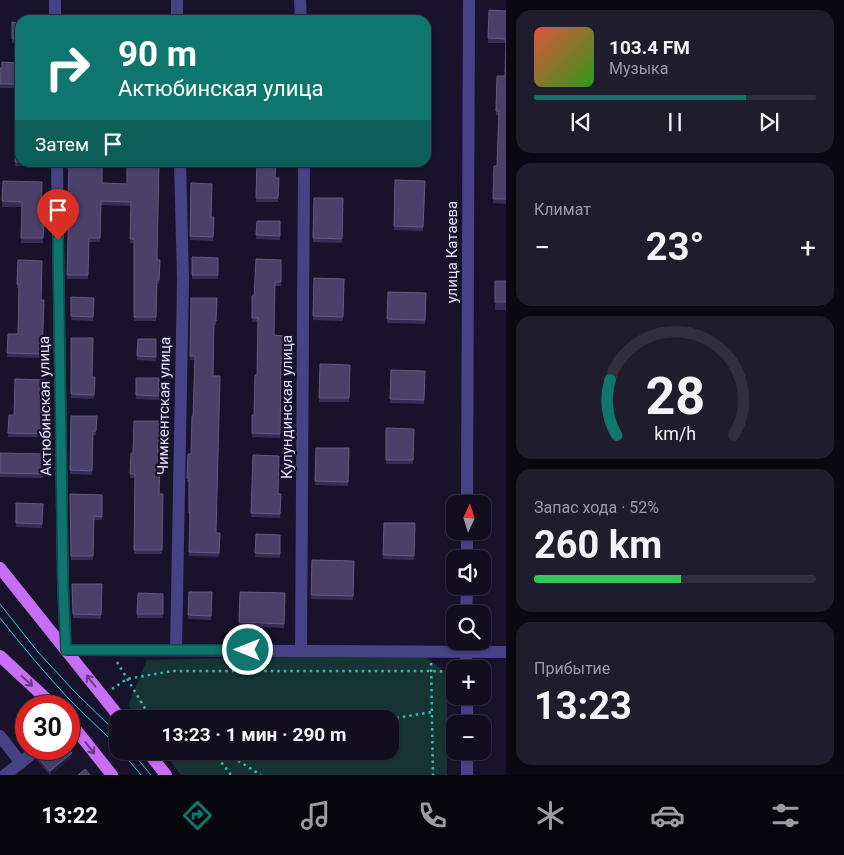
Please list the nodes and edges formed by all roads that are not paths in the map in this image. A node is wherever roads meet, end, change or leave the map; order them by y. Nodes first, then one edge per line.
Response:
1 (55, 0) edge
2 (177, 0) edge
3 (300, 0) edge
4 (469, 0) edge
5 (55, 15) edge
6 (177, 15) edge
7 (301, 15) edge
8 (57, 167) edge
9 (180, 167) edge
10 (304, 167) edge
11 (467, 495) edge
12 (0, 568) edge
13 (446, 649) edge
14 (66, 650) junction
15 (176, 650) junction
16 (491, 650) edge
17 (301, 651) junction
18 (506, 652) edge
19 (0, 656) edge
20 (42, 695) edge
21 (114, 710) edge
22 (0, 736) edge
23 (80, 736) edge
24 (25, 760) edge
25 (154, 760) edge
26 (467, 760) edge
27 (21, 763) junction
28 (5, 775) edge
29 (112, 775) edge
30 (166, 775) edge
31 (467, 775) edge

1 - 5 street
2 - 6 street
3 - 7 street
4 - 11 street, улица Катаева
8 - 14 street, Актюбинская улица
9 - 15 street, Чимкентская улица
10 - 17 street, Кулундинская улица
12 - 14 main road
13 - 17 street
14 - 15 street
21 -> 14 main road
15 - 17 street
16 - 18 street
19 -> 20 main road
22 - 27 street
23 -> 29 main road
24 - 27 street
25 - 30 main road
26 - 31 street
27 - 28 street

